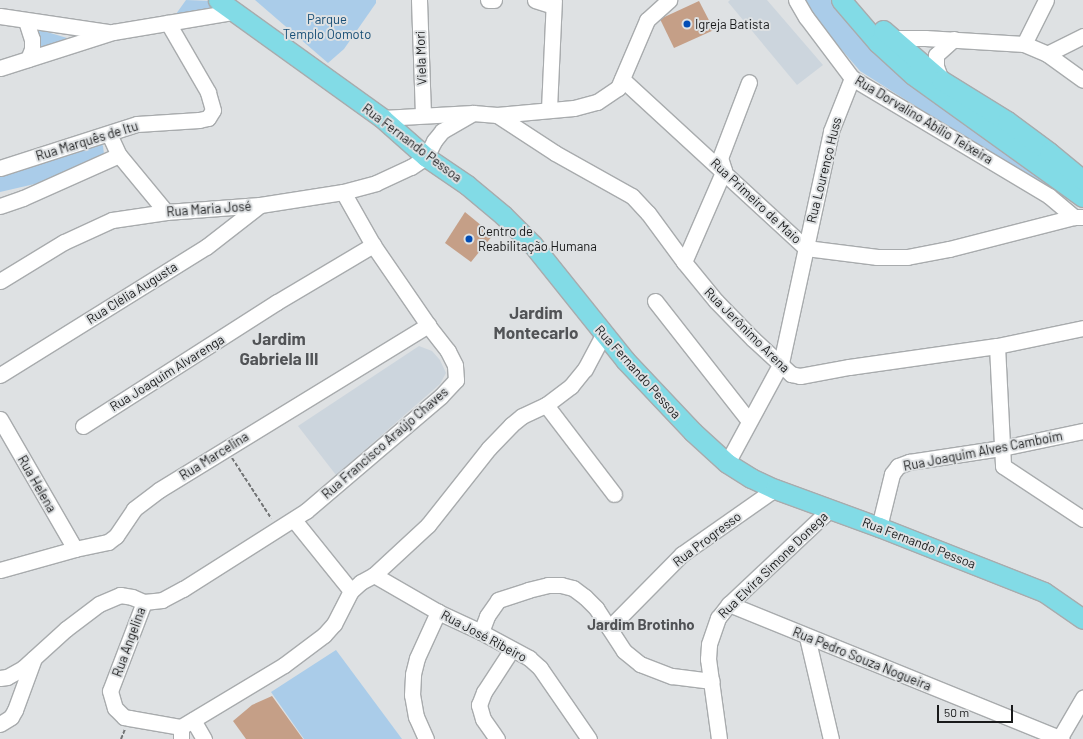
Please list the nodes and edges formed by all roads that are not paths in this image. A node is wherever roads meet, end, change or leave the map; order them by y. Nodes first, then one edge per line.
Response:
1 (218, 0) edge
2 (419, 0) edge
3 (488, 0) edge
4 (494, 0) edge
5 (535, 0) edge
6 (668, 0) edge
7 (796, 0) edge
8 (841, 0) edge
9 (858, 0) edge
10 (1046, 0) edge
11 (554, 3) edge
12 (233, 12) junction
13 (0, 16) edge
14 (26, 21) junction
15 (168, 23) junction
16 (113, 32) junction
17 (1083, 36) edge
18 (954, 39) junction
19 (885, 41) junction
20 (1024, 44) junction
21 (1047, 54) junction
22 (28, 59) junction
23 (0, 68) edge
24 (852, 78) junction
25 (622, 79) junction
26 (941, 80) junction
27 (1083, 80) edge
28 (749, 82) dead end
29 (549, 109) junction
30 (472, 113) junction
31 (423, 115) junction
32 (497, 115) junction
33 (382, 118) junction
34 (109, 134) junction
35 (119, 155) junction
36 (426, 157) junction
37 (0, 168) edge
38 (724, 170) junction
39 (1083, 180) edge
40 (344, 192) junction
41 (1083, 197) edge
42 (0, 206) edge
43 (260, 206) junction
44 (166, 212) junction
45 (1078, 217) edge
46 (374, 245) junction
47 (806, 248) junction
48 (684, 262) junction
49 (0, 281) edge
50 (655, 301) dead end
51 (428, 325) junction
52 (1083, 328) edge
53 (603, 335) junction
54 (997, 346) junction
55 (781, 363) junction
56 (0, 375) edge
57 (546, 405) junction
58 (0, 419) edge
59 (749, 421) junction
60 (83, 426) dead end
61 (1083, 431) edge
62 (1002, 448) junction
63 (727, 463) junction
64 (775, 489) junction
65 (614, 494) dead end
66 (830, 510) junction
67 (1083, 519) edge
68 (294, 520) junction
69 (879, 527) junction
70 (75, 549) junction
71 (0, 570) edge
72 (374, 575) junction
73 (351, 591) junction
74 (144, 602) junction
75 (730, 604) junction
76 (438, 612) junction
77 (1083, 619) edge
78 (609, 628) junction
79 (481, 632) junction
80 (807, 637) junction
81 (512, 649) junction
82 (35, 655) junction
83 (0, 678) edge
84 (712, 681) junction
85 (1083, 698) edge
86 (0, 724) edge
87 (185, 728) edge
88 (204, 739) edge
89 (426, 739) edge
90 (497, 739) edge
91 (589, 739) edge
92 (719, 739) edge
93 (831, 739) edge
94 (1060, 739) edge

1 - 12 main road, Rua Fernando Pessoa
2 - 31 street, Viela Mori
3 - 4 street
5 - 11 street
6 - 25 street
7 - 24 street, Rua Dorvalino Abílio Teixeira
8 - 19 main road
9 - 19 main road
10 - 20 street
11 - 29 street
12 - 15 street
12 - 33 main road, Rua Fernando Pessoa
13 - 14 street
14 - 16 street
14 - 22 street
15 - 16 street
15 - 34 street, Rua Marquês de Itu
16 - 22 street
17 - 21 street
18 - 19 street
18 - 20 street
18 - 26 street
19 - 26 main road
19 - 41 main road
20 - 21 street
21 - 27 street
22 - 23 street
24 - 45 street, Rua Dorvalino Abílio Teixeira
24 - 47 street, Rua Lourenço Huss
25 - 29 street
25 - 38 street, Rua Primeiro de Maio
26 - 39 main road
28 - 38 street
29 - 32 street
30 - 31 street
30 - 32 street
30 - 36 street
31 - 33 street
32 - 48 street, Rua Jerônimo Arena
33 - 36 main road, Rua Fernando Pessoa
34 - 35 street
34 - 37 street, Rua Marquês de Itu
35 - 42 street
35 - 44 street
36 - 40 street, Rua Maria José
36 - 53 main road, Rua Fernando Pessoa
38 - 47 street, Rua Primeiro de Maio
38 - 48 street
40 - 43 street, Rua Maria José
40 - 46 street, Rua Francisco Araújo Chaves
43 - 44 street, Rua Maria José
43 - 56 street, Rua Clélia Augusta
44 - 49 street, Rua Maria José
45 - 47 street, Rua Primeiro de Maio
46 - 51 street, Rua Francisco Araújo Chaves
46 - 60 street, Rua Joaquim Alvarenga
47 - 55 street, Rua Lourenço Huss
48 - 55 street, Rua Jerônimo Arena
50 - 59 street
51 - 68 street, Rua Francisco Araújo Chaves
51 - 70 street, Rua Marcelina
52 - 54 street, Rua Jerônimo Arena
53 - 57 street
53 - 63 main road, Rua Fernando Pessoa
54 - 55 street, Rua Jerônimo Arena
54 - 62 street
55 - 59 street, Rua Lourenço Huss
57 - 65 street
57 - 72 street
58 - 70 street, Rua Helena
59 - 63 street, Rua Lourenço Huss
61 - 62 street, Rua Joaquim Alves Camboim
62 - 67 street
62 - 69 street, Rua Joaquim Alves Camboim
63 - 64 main road, Rua Fernando Pessoa
64 - 66 main road, Rua Fernando Pessoa
64 - 78 street, Rua Progresso
66 - 69 main road, Rua Fernando Pessoa
66 - 75 street, Rua Elvira Simone Donega
68 - 73 street
68 - 74 street, Rua Francisco Araújo Chaves
69 - 77 main road, Rua Fernando Pessoa
70 - 71 street, Rua Marcelina
72 - 73 street
72 - 76 street, Rua José Ribeiro
73 - 87 street
74 - 82 street, Rua Angelina
74 - 87 street, Rua Angelina
75 - 80 street, Rua Pedro Souza Nogueira
75 - 84 street, Rua Elvira Simone Donega
76 - 79 street, Rua José Ribeiro
76 - 89 street
78 - 79 street
78 - 84 street
79 - 81 street, Rua José Ribeiro
80 - 93 street
80 - 94 street, Rua Pedro Souza Nogueira
81 - 90 street
81 - 91 street, Rua José Ribeiro
82 - 83 street, Rua Angelina
82 - 86 street
84 - 92 street, Rua Elvira Simone Donega
85 - 94 street
87 - 88 street

